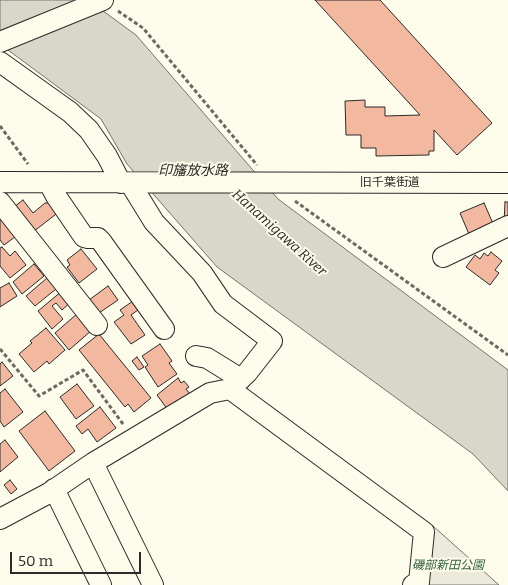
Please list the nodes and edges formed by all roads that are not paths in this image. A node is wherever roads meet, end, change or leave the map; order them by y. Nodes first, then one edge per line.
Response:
1 (103, 0) edge
2 (0, 42) edge
3 (0, 62) edge
4 (0, 182) edge
5 (46, 183) junction
6 (129, 183) junction
7 (508, 183) edge
8 (0, 202) edge
9 (508, 226) edge
10 (443, 257) dead end
11 (97, 325) dead end
12 (164, 330) dead end
13 (196, 356) dead end
14 (235, 384) junction
15 (93, 463) junction
16 (54, 489) junction
17 (0, 519) edge
18 (101, 585) edge
19 (153, 585) edge
20 (413, 585) edge

1 - 2 street
3 - 6 street
4 - 5 street
5 - 6 street
5 - 12 street
6 - 7 street, 旧千葉街道
6 - 14 street
8 - 11 street
9 - 10 street
13 - 14 street
14 - 15 street
14 - 20 street
15 - 16 street
15 - 19 street
16 - 17 street
16 - 18 street

